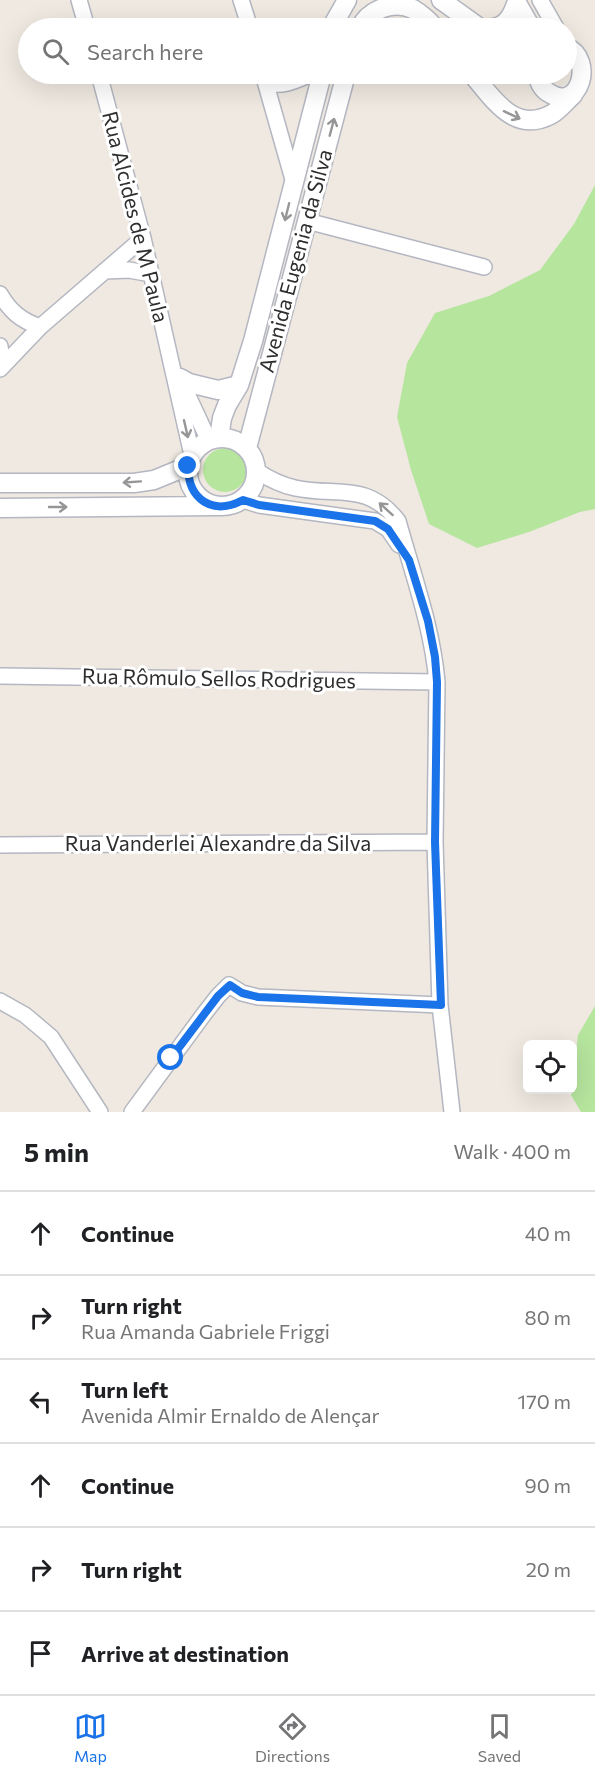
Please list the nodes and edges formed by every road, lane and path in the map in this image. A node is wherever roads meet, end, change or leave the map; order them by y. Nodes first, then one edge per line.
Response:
1 (79, 0) edge
2 (241, 0) edge
3 (347, 0) edge
4 (441, 0) edge
5 (540, 0) edge
6 (517, 1) edge
7 (84, 18) edge
8 (246, 18) edge
9 (337, 18) edge
10 (368, 18) edge
11 (424, 18) edge
12 (466, 18) edge
13 (509, 18) edge
14 (527, 18) edge
15 (550, 18) edge
16 (580, 49) edge
17 (102, 84) edge
18 (266, 84) edge
19 (319, 84) edge
20 (343, 84) edge
21 (480, 84) edge
22 (541, 84) edge
23 (584, 86) edge
24 (294, 183) junction
25 (307, 221) junction
26 (143, 238) junction
27 (484, 267) dead end
28 (105, 271) junction
29 (151, 274) junction
30 (0, 294) edge
31 (40, 327) junction
32 (0, 346) edge
33 (171, 361) junction
34 (2, 367) edge
35 (180, 378) junction
36 (239, 385) junction
37 (214, 439) junction
38 (247, 448) junction
39 (190, 461) junction
40 (257, 471) junction
41 (0, 483) edge
42 (243, 500) junction
43 (214, 506) junction
44 (0, 508) edge
45 (409, 560) junction
46 (0, 676) edge
47 (437, 682) junction
48 (435, 842) junction
49 (0, 845) edge
50 (0, 1001) edge
51 (441, 1005) junction
52 (100, 1112) edge
53 (132, 1112) edge
54 (452, 1112) edge

1 - 7 street
2 - 8 street
3 - 9 street
4 - 12 street
5 - 15 street
6 - 13 street
6 - 14 street
10 - 11 street
16 - 23 street
17 - 26 street, Rua Alcides de M Paula
18 - 24 street
19 - 24 street, Avenida Eugenia da Silva
25 -> 20 street, Avenida Eugenia da Silva
21 -> 23 street
22 - 23 street
24 -> 36 street, Avenida Eugenia da Silva
25 - 27 street
25 - 38 street, Avenida Eugenia da Silva
26 - 28 street
26 - 29 street, Rua Alcides de M Paula
28 - 29 street
28 - 31 street
29 - 33 street, Rua Alcides de M Paula
30 - 31 street
31 - 34 street
32 - 34 street
33 - 35 street
33 -> 39 street
35 - 36 street
35 - 37 street
36 - 37 street, Avenida Eugenia da Silva
37 - 38 street
37 - 39 street
38 - 40 street
39 -> 41 street
39 - 43 street
40 - 42 street
45 -> 40 street
42 - 43 street
42 - 45 street
44 -> 43 street
45 - 47 street
46 - 47 street, Rua Rômulo Sellos Rodrigues
47 - 48 street
48 - 49 street, Rua Vanderlei Alexandre da Silva
48 - 51 street
50 - 52 street
51 - 53 street
51 - 54 street

